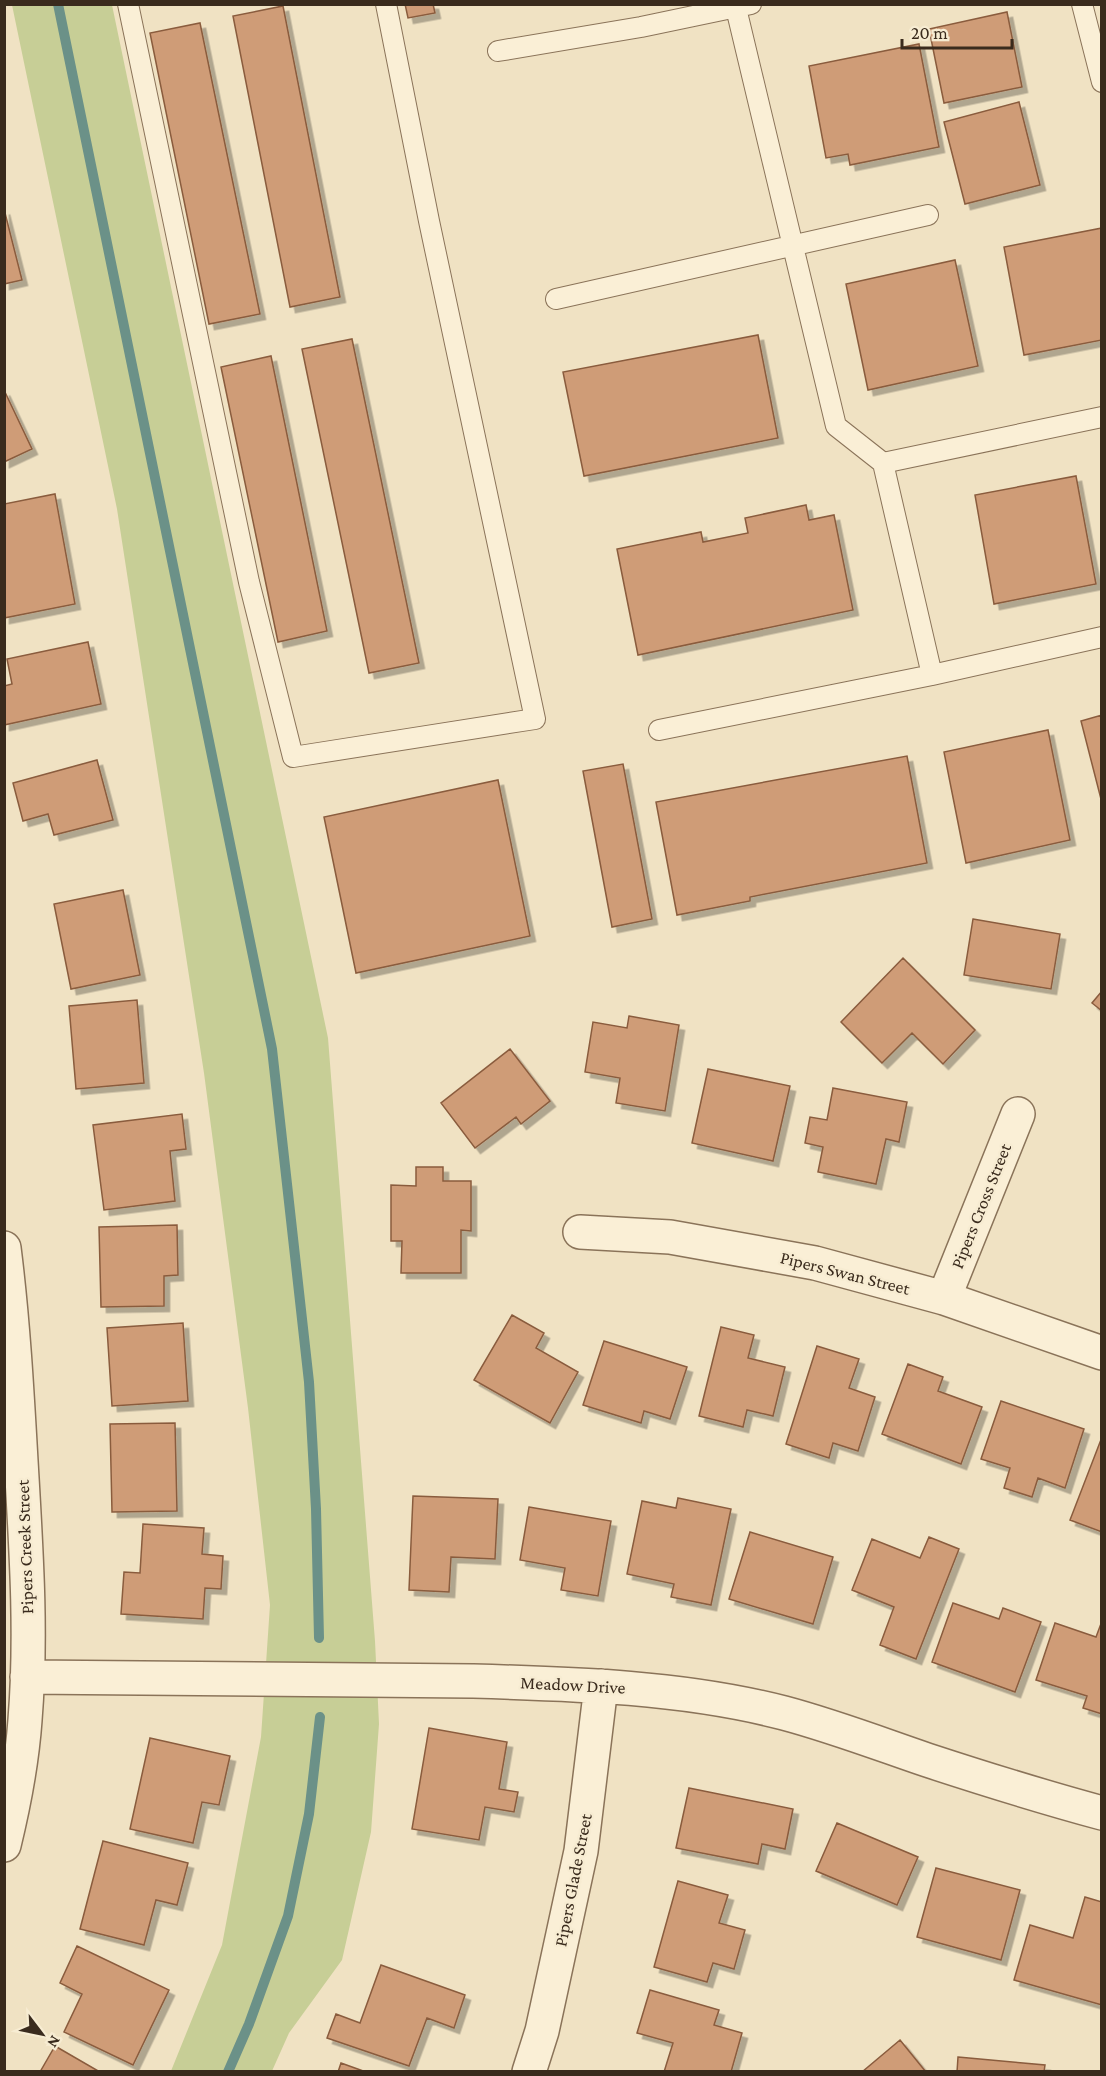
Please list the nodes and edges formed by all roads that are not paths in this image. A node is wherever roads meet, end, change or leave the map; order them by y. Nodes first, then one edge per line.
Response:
1 (128, 4) edge
2 (386, 4) edge
3 (1082, 4) edge
4 (741, 6) edge
5 (498, 51) dead end
6 (1101, 82) edge
7 (928, 215) dead end
8 (793, 245) junction
9 (556, 299) dead end
10 (1101, 417) edge
11 (883, 463) junction
12 (1101, 637) edge
13 (932, 675) junction
14 (659, 730) dead end
15 (1018, 1114) dead end
16 (580, 1232) dead end
17 (4, 1248) edge
18 (944, 1298) junction
19 (1101, 1353) edge
20 (27, 1677) junction
21 (601, 1686) junction
22 (1101, 1813) edge
23 (4, 1845) edge
24 (529, 2072) edge

1 - 2 lane
3 - 6 lane
4 - 5 lane
4 - 8 lane
7 - 8 lane
8 - 9 lane
8 - 11 lane
10 - 11 lane
11 - 13 lane
12 - 13 lane
13 - 14 lane
15 - 18 street, Pipers Cross Street
16 - 18 street, Pipers Swan Street
17 - 20 street, Pipers Creek Street
18 - 19 street, Pipers Swan Street
20 - 21 street, Meadow Drive
20 - 23 street, Pipers Creek Street
21 - 22 street, Meadow Drive
21 - 24 street, Pipers Glade Street

